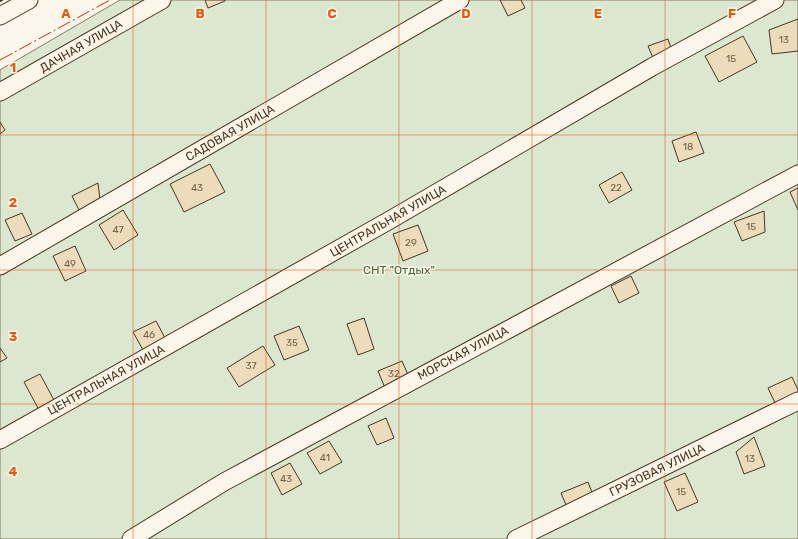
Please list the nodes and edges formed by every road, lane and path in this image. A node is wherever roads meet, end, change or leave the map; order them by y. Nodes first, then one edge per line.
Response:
1 (29, 0) edge
2 (162, 0) edge
3 (460, 0) edge
4 (775, 0) edge
5 (0, 16) edge
6 (0, 92) edge
7 (798, 174) edge
8 (0, 266) edge
9 (798, 401) edge
10 (0, 440) edge
11 (131, 539) edge
12 (516, 539) edge

1 - 5 street
2 - 6 street, ДАЧНАЯ УЛИЦА
3 - 8 street, САДОВАЯ УЛИЦА
4 - 10 street, ЦЕНТРАЛЬНАЯ УЛИЦА
7 - 11 street, МОРСКАЯ УЛИЦА
9 - 12 street, ГРУЗОВАЯ УЛИЦА

